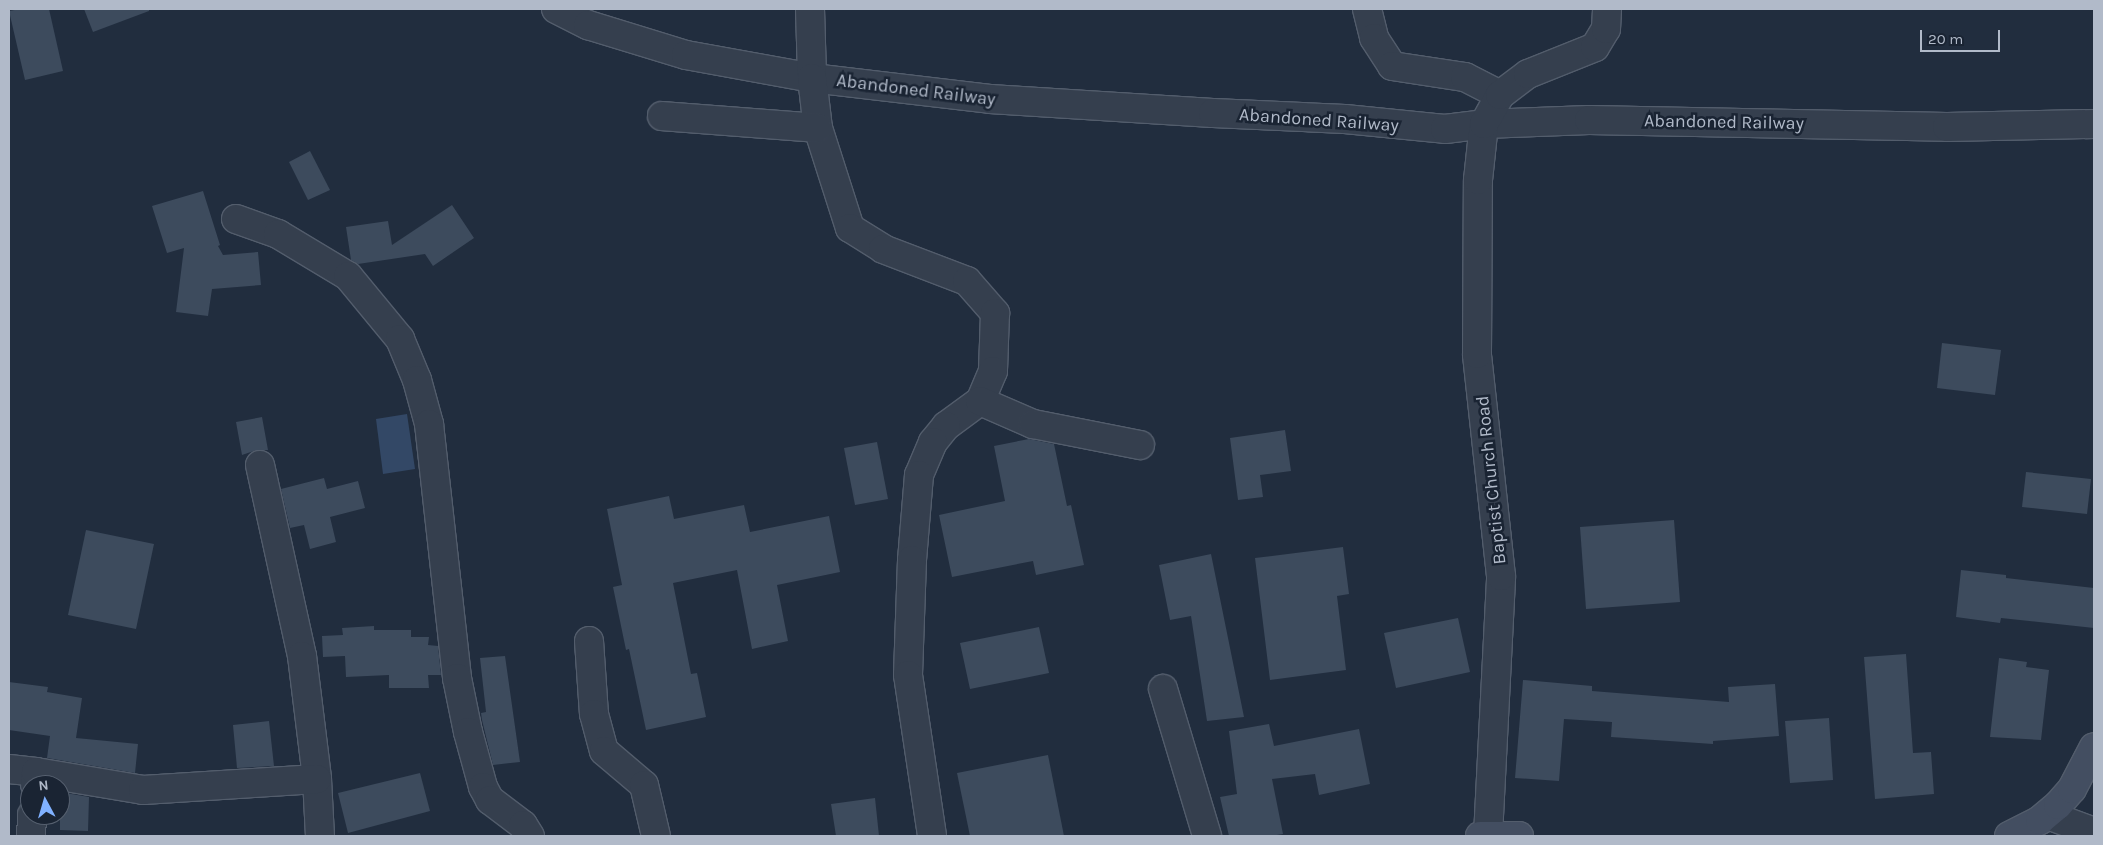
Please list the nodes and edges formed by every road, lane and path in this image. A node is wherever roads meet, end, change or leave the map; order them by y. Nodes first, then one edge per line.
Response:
1 (556, 9) edge
2 (810, 9) edge
3 (1367, 9) edge
4 (1608, 9) edge
5 (812, 78) junction
6 (1500, 95) junction
7 (662, 116) dead end
8 (1484, 124) junction
9 (2094, 124) edge
10 (818, 128) junction
11 (236, 219) dead end
12 (980, 401) junction
13 (1140, 445) dead end
14 (260, 465) dead end
15 (589, 641) dead end
16 (1164, 689) dead end
17 (2094, 747) edge
18 (9, 769) edge
19 (25, 775) edge
20 (317, 779) junction
21 (70, 782) edge
22 (2048, 815) junction
23 (2094, 832) edge
24 (320, 836) edge
25 (530, 836) edge
26 (656, 836) edge
27 (932, 836) edge
28 (1207, 836) edge
29 (1480, 836) edge
30 (1488, 836) edge
31 (1519, 836) edge
32 (2009, 836) edge

1 - 5 street, Abandoned Railway
2 - 5 street
3 - 6 street
4 - 6 street
5 - 8 street, Abandoned Railway
5 - 10 street
6 - 8 street
7 - 10 street
8 - 9 street, Abandoned Railway
8 - 30 street, Baptist Church Road
10 - 12 street
11 - 25 street
12 - 13 street
12 - 27 street
14 - 20 street
15 - 26 street
16 - 28 street
17 - 22 street
18 - 19 street
20 - 21 street
20 - 24 street
22 - 23 street
22 - 32 street
29 - 30 street
30 - 31 street

